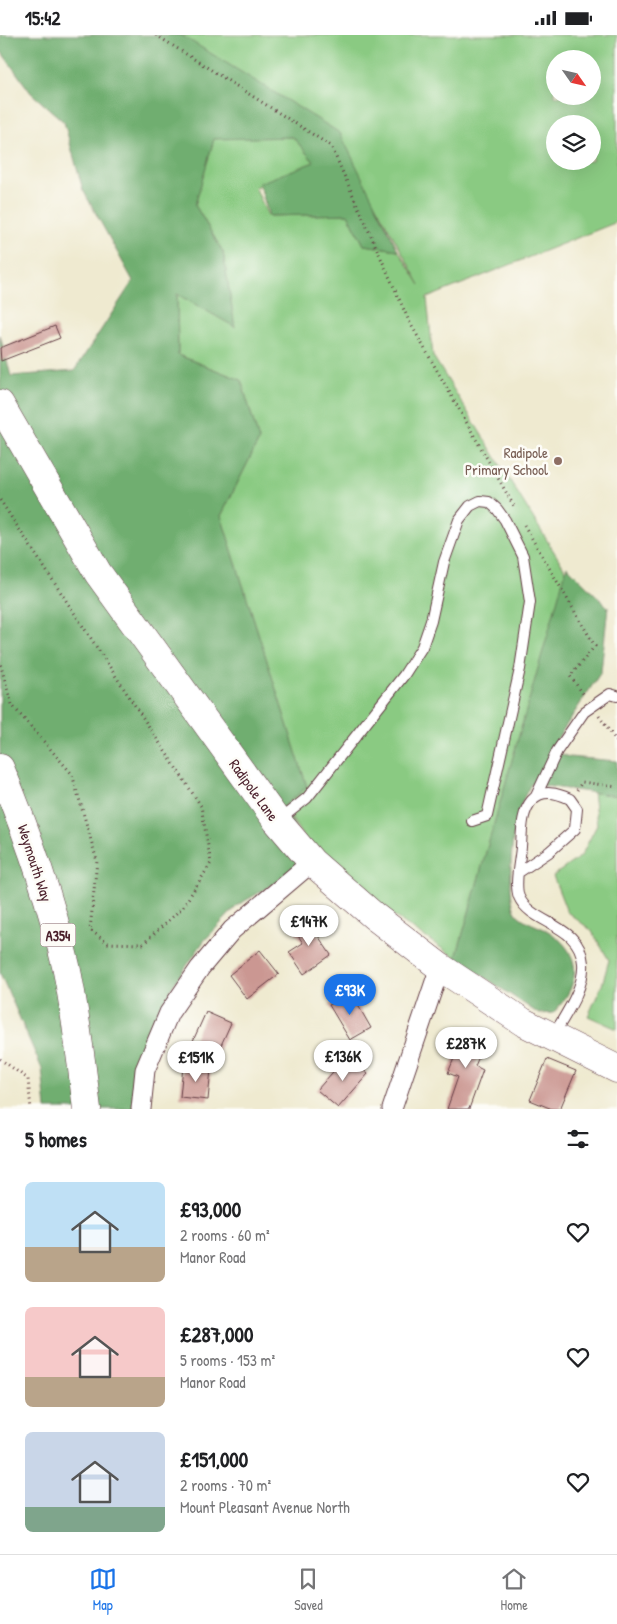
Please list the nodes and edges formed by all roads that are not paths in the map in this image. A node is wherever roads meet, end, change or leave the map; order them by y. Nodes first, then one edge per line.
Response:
1 (0, 404) edge
2 (617, 696) edge
3 (0, 768) edge
4 (536, 796) junction
5 (277, 821) junction
6 (472, 821) dead end
7 (312, 862) junction
8 (519, 872) junction
9 (440, 967) junction
10 (553, 1037) junction
11 (617, 1069) edge
12 (86, 1109) edge
13 (140, 1109) edge
14 (392, 1109) edge

1 - 5 main road, Radipole Lane
2 - 4 lane
3 - 12 main road, Weymouth Way / A354
4 - 8 lane
4 - 8 lane
5 - 6 lane
5 - 7 main road, Radipole Lane
7 - 9 main road, Radipole Lane
7 - 13 street
8 - 10 lane
9 - 10 main road, Radipole Lane
9 - 14 street
10 - 11 main road, Radipole Lane

